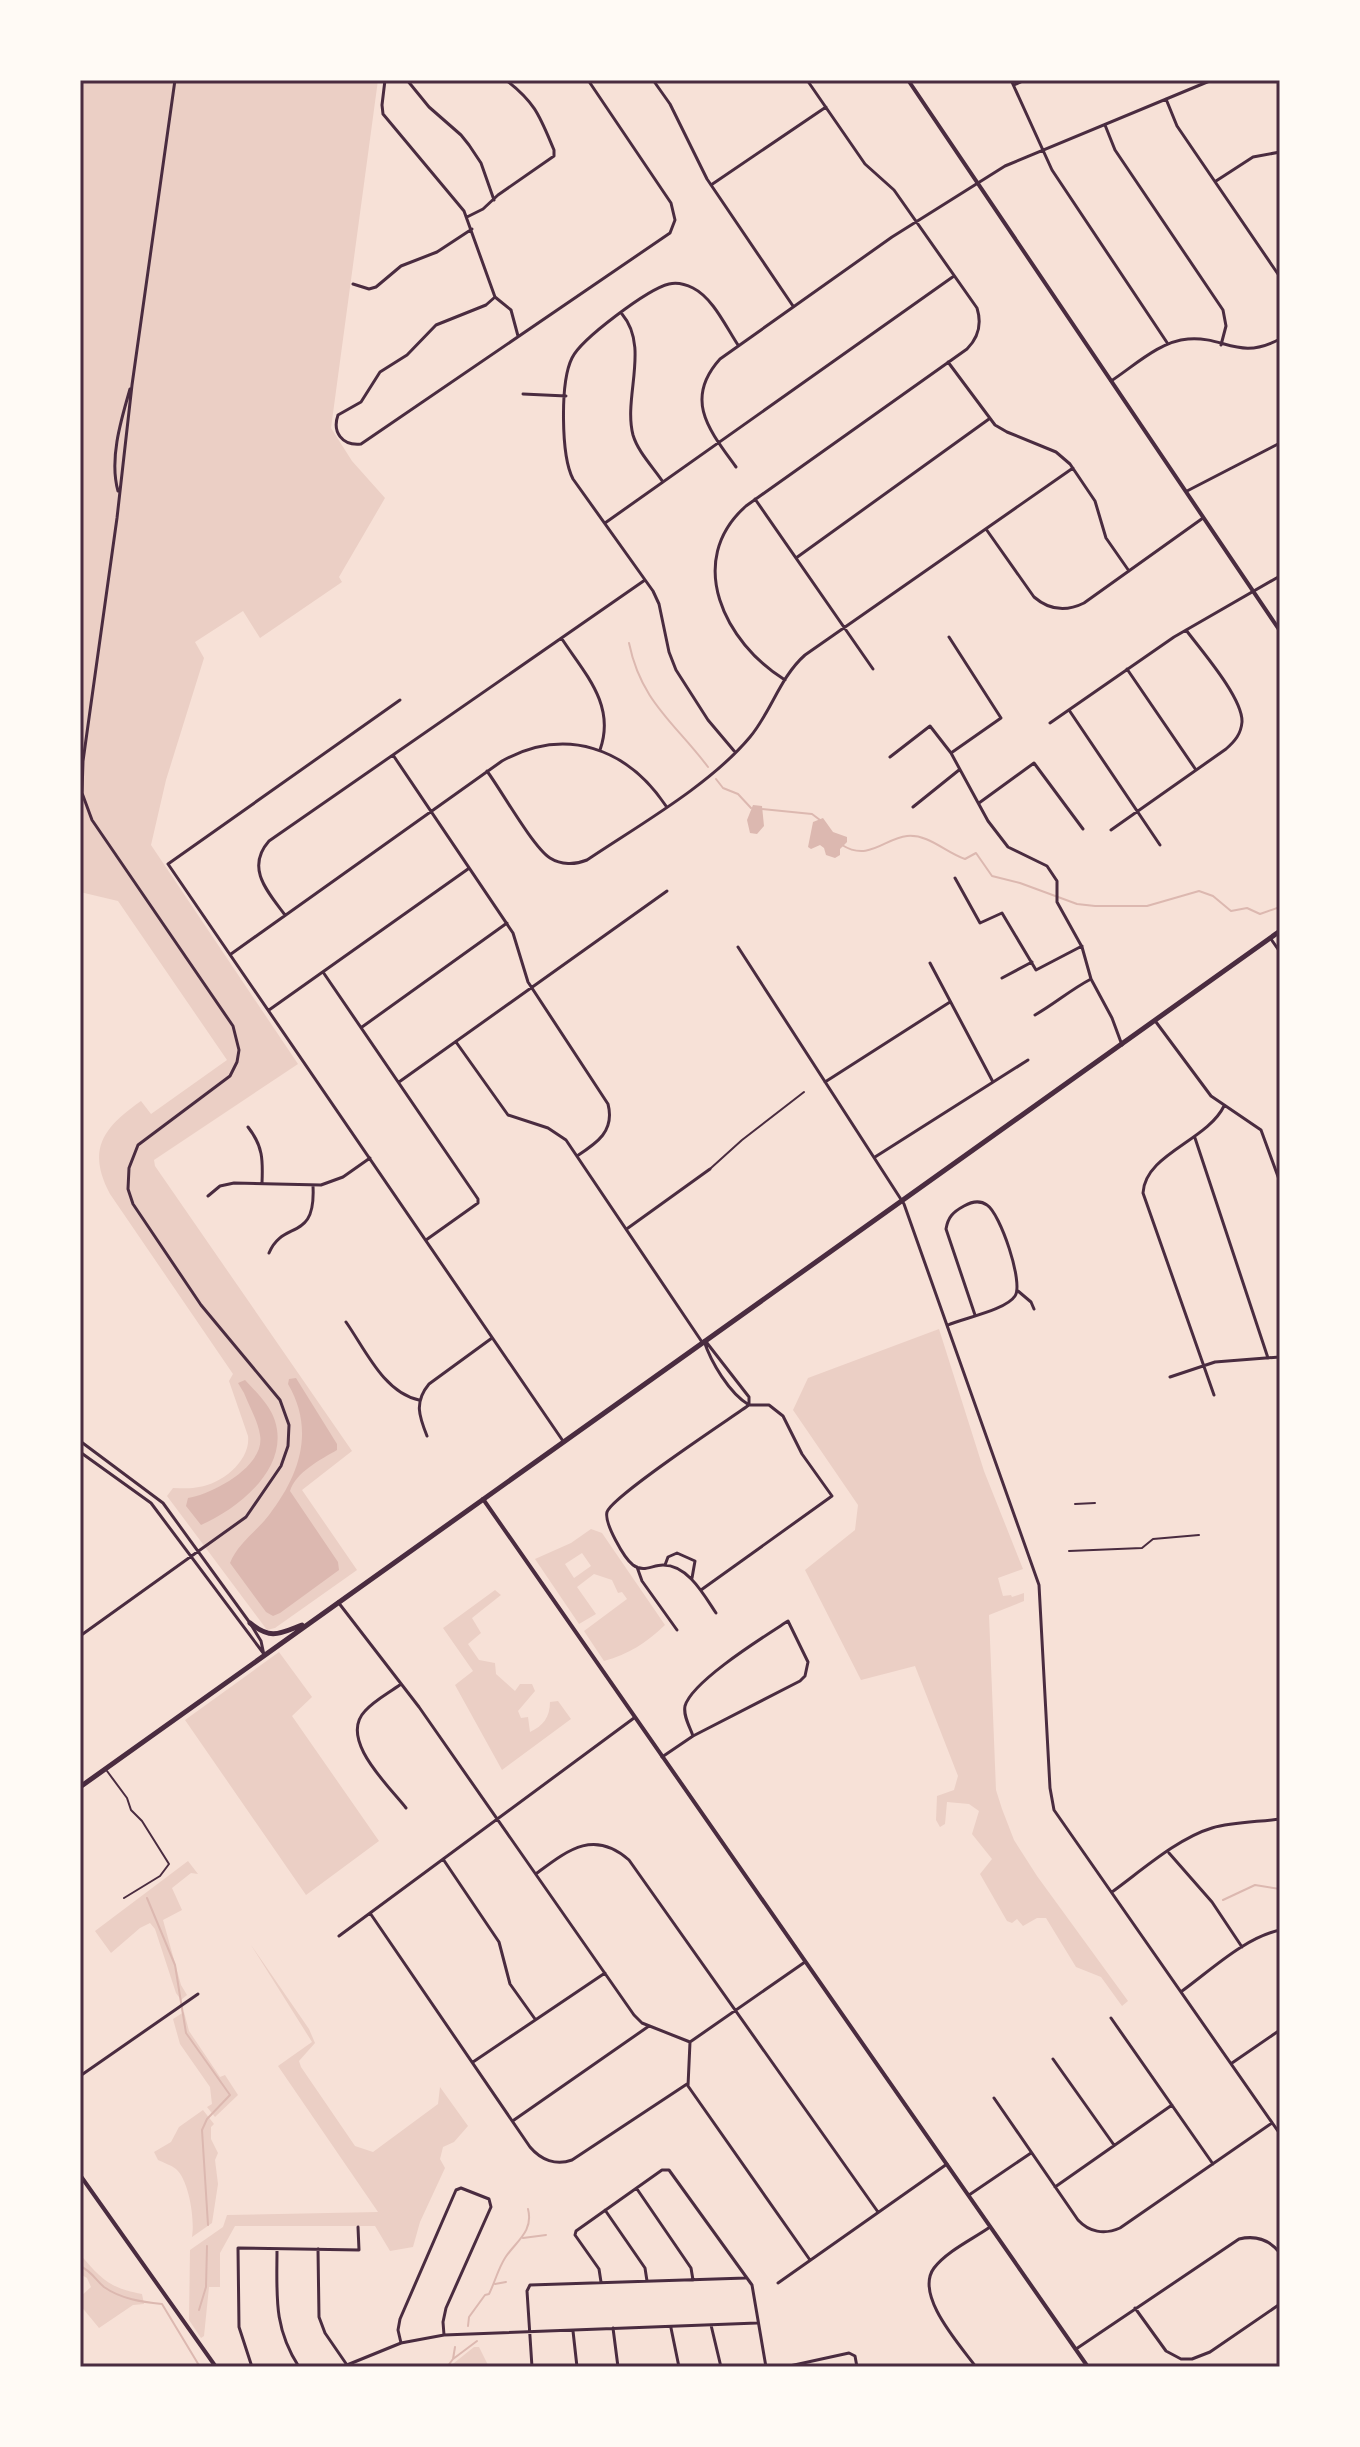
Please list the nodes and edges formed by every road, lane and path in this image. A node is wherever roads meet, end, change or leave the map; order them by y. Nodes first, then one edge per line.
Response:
1 (175, 80) edge
2 (385, 80) edge
3 (407, 80) edge
4 (506, 80) edge
5 (588, 80) edge
6 (653, 80) edge
7 (807, 80) edge
8 (908, 80) edge
9 (1025, 80) edge
10 (1212, 80) edge
11 (1012, 82) edge
12 (1166, 99) junction
13 (826, 107) junction
14 (1104, 124) junction
15 (1044, 149) junction
16 (1280, 152) edge
17 (1215, 182) junction
18 (978, 184) junction
19 (711, 185) junction
20 (494, 200) junction
21 (467, 217) junction
22 (916, 221) junction
23 (472, 229) junction
24 (954, 276) junction
25 (1280, 277) edge
26 (353, 284) dead end
27 (495, 298) junction
28 (793, 306) junction
29 (621, 313) junction
30 (518, 336) junction
31 (1280, 339) edge
32 (1168, 344) junction
33 (738, 345) junction
34 (1221, 345) junction
35 (948, 362) junction
36 (1111, 381) junction
37 (523, 394) dead end
38 (566, 396) junction
39 (989, 419) junction
40 (718, 443) junction
41 (1280, 443) edge
42 (736, 467) dead end
43 (1073, 468) junction
44 (663, 482) junction
45 (1186, 492) junction
46 (755, 499) junction
47 (1204, 518) junction
48 (605, 523) junction
49 (986, 529) junction
50 (796, 558) junction
51 (1129, 571) junction
52 (1280, 576) edge
53 (645, 580) junction
54 (1252, 590) junction
55 (845, 628) junction
56 (1186, 630) junction
57 (1280, 631) edge
58 (949, 637) dead end
59 (562, 639) junction
60 (873, 669) dead end
61 (1127, 669) junction
62 (785, 680) junction
63 (400, 700) dead end
64 (1069, 710) junction
65 (1050, 723) dead end
66 (600, 750) junction
67 (735, 752) junction
68 (951, 753) junction
69 (393, 755) junction
70 (890, 757) dead end
71 (81, 761) edge
72 (959, 770) junction
73 (1196, 770) junction
74 (487, 771) junction
75 (979, 803) junction
76 (666, 806) junction
77 (913, 807) dead end
78 (431, 811) junction
79 (1138, 812) junction
80 (1083, 829) dead end
81 (1111, 830) dead end
82 (1160, 845) dead end
83 (469, 868) junction
84 (955, 878) dead end
85 (667, 891) dead end
86 (285, 915) junction
87 (507, 923) junction
88 (1280, 931) edge
89 (1270, 938) junction
90 (1082, 946) junction
91 (738, 947) dead end
92 (1280, 952) edge
93 (231, 954) junction
94 (1032, 962) junction
95 (930, 963) dead end
96 (323, 972) junction
97 (1002, 978) dead end
98 (1091, 979) junction
99 (531, 987) junction
100 (950, 1002) junction
101 (269, 1010) junction
102 (1035, 1015) dead end
103 (1155, 1021) junction
104 (362, 1027) junction
105 (456, 1042) junction
106 (1122, 1045) junction
107 (1028, 1060) dead end
108 (399, 1082) junction
109 (825, 1082) junction
110 (993, 1082) junction
111 (804, 1092) dead end
112 (1224, 1106) junction
113 (248, 1127) dead end
114 (1195, 1138) junction
115 (577, 1156) junction
116 (875, 1157) junction
117 (370, 1158) junction
118 (710, 1169) joint
119 (1280, 1182) edge
120 (262, 1183) junction
121 (313, 1186) junction
122 (208, 1196) dead end
123 (902, 1200) junction
124 (628, 1228) junction
125 (426, 1240) junction
126 (269, 1253) dead end
127 (1018, 1291) junction
128 (1034, 1309) dead end
129 (975, 1315) junction
130 (346, 1322) dead end
131 (947, 1326) junction
132 (492, 1338) junction
133 (703, 1342) junction
134 (1280, 1357) edge
135 (1268, 1358) junction
136 (1204, 1366) junction
137 (1170, 1377) dead end
138 (1214, 1395) dead end
139 (419, 1400) junction
140 (749, 1405) junction
141 (427, 1436) dead end
142 (80, 1441) edge
143 (563, 1441) junction
144 (80, 1452) edge
145 (483, 1498) junction
146 (1095, 1503) dead end
147 (1075, 1504) dead end
148 (1199, 1535) dead end
149 (197, 1551) junction
150 (1069, 1551) dead end
151 (189, 1557) junction
152 (665, 1565) junction
153 (637, 1567) junction
154 (692, 1579) junction
155 (701, 1590) junction
156 (338, 1602) junction
157 (716, 1613) dead end
158 (311, 1621) junction
159 (250, 1623) junction
160 (677, 1630) dead end
161 (80, 1636) edge
162 (264, 1655) junction
163 (401, 1684) junction
164 (634, 1718) junction
165 (693, 1736) junction
166 (662, 1757) junction
167 (106, 1769) junction
168 (80, 1787) edge
169 (406, 1808) dead end
170 (497, 1819) junction
171 (1280, 1819) edge
172 (1169, 1852) junction
173 (443, 1859) junction
174 (536, 1874) junction
175 (1112, 1892) junction
176 (124, 1898) dead end
177 (370, 1913) junction
178 (1280, 1930) edge
179 (339, 1936) dead end
180 (1242, 1947) junction
181 (805, 1962) junction
182 (605, 1973) junction
183 (1182, 1991) junction
184 (198, 1994) dead end
185 (737, 2011) junction
186 (1111, 2018) dead end
187 (535, 2019) junction
188 (649, 2026) junction
189 (1280, 2030) edge
190 (690, 2042) junction
191 (1053, 2059) dead end
192 (473, 2062) junction
193 (1232, 2063) junction
194 (80, 2076) edge
195 (687, 2084) junction
196 (994, 2098) dead end
197 (1172, 2105) junction
198 (513, 2121) junction
199 (1272, 2123) junction
200 (1280, 2134) edge
201 (1114, 2145) junction
202 (1031, 2153) junction
203 (947, 2164) junction
204 (1213, 2164) junction
205 (80, 2175) edge
206 (1055, 2187) junction
207 (636, 2188) junction
208 (969, 2195) junction
209 (605, 2210) junction
210 (878, 2212) junction
211 (358, 2227) dead end
212 (991, 2227) junction
213 (277, 2249) junction
214 (318, 2249) junction
215 (1280, 2253) edge
216 (810, 2260) junction
217 (746, 2278) junction
218 (693, 2280) junction
219 (647, 2281) junction
220 (601, 2282) junction
221 (778, 2283) dead end
222 (1280, 2304) edge
223 (1135, 2308) junction
224 (757, 2323) junction
225 (711, 2325) junction
226 (670, 2326) junction
227 (613, 2328) junction
228 (572, 2330) junction
229 (528, 2331) junction
230 (444, 2335) junction
231 (401, 2343) junction
232 (1076, 2349) junction
233 (344, 2366) edge
234 (216, 2367) edge
235 (252, 2367) edge
236 (299, 2367) edge
237 (532, 2367) edge
238 (577, 2367) edge
239 (618, 2367) edge
240 (679, 2367) edge
241 (721, 2367) edge
242 (766, 2367) edge
243 (785, 2367) edge
244 (857, 2367) edge
245 (976, 2367) edge
246 (1088, 2367) edge

1 - 71 street
2 - 21 street
3 - 20 street
4 - 20 street
5 - 30 street
6 - 19 street
7 - 13 street
8 - 18 street
9 - 11 street
10 - 12 street
11 - 15 street
12 - 14 street
12 - 17 street
13 - 19 street
13 - 22 street
14 - 15 street
14 - 34 street
15 - 18 street
15 - 32 street
16 - 17 street
17 - 25 street
18 - 22 street
18 - 36 street
19 - 28 street
20 - 21 street
21 - 23 street
22 - 24 street
22 - 28 street
23 - 26 street
23 - 27 street
24 - 35 street
24 - 40 street
27 - 30 street
27 - 30 street
28 - 33 street
29 - 33 street
29 - 38 street
29 - 44 street
31 - 34 street
32 - 34 street
32 - 36 street
33 - 40 street
35 - 39 street
35 - 46 street
36 - 45 street
37 - 38 street
38 - 48 street
39 - 43 street
39 - 50 street
40 - 42 street
40 - 44 street
41 - 45 street
43 - 49 street
43 - 51 street
44 - 48 street
45 - 47 street
46 - 50 street
46 - 62 street
47 - 51 street
47 - 54 street
48 - 53 street
49 - 51 street
49 - 55 street
50 - 55 street
52 - 54 street
53 - 59 street
53 - 67 street
54 - 56 street
54 - 57 street
55 - 60 street
55 - 62 street
56 - 61 street
56 - 73 street
58 - 68 street
59 - 66 street
59 - 69 street
61 - 64 street
61 - 73 street
62 - 67 street
63 - 93 street
64 - 65 street
64 - 79 street
66 - 74 street
66 - 76 street
67 - 76 street
68 - 70 street
68 - 72 street
69 - 78 street
69 - 86 street
71 - 149 street
72 - 75 street
72 - 77 street
73 - 79 street
74 - 76 street
74 - 78 street
75 - 80 street
75 - 90 street
78 - 83 street
78 - 86 street
79 - 81 street
79 - 82 street
83 - 87 street
83 - 96 street
84 - 94 street
85 - 99 street
86 - 93 street
87 - 99 street
87 - 104 street
88 - 89 main road
89 - 92 street
89 - 103 main road
90 - 94 street
90 - 98 street
91 - 109 street
93 - 101 street
94 - 97 street
95 - 100 street
96 - 101 street
96 - 104 street
98 - 102 street
98 - 106 street
99 - 105 street
99 - 115 street
100 - 109 street
100 - 110 street
101 - 117 street
103 - 106 main road
103 - 112 street
104 - 108 street
105 - 108 street
105 - 115 street
106 - 123 main road
107 - 110 street
108 - 125 street
109 - 116 street
110 - 116 street
111 - 118 street
112 - 114 street
112 - 119 street
113 - 120 street
114 - 135 street
114 - 136 street
115 - 124 street
116 - 123 street
117 - 121 street
117 - 125 street
118 - 124 street
120 - 121 street
120 - 122 street
121 - 126 street
123 - 131 street
123 - 133 main road
124 - 133 street
125 - 132 street
127 - 128 street
127 - 129 street
127 - 129 street
129 - 131 street
130 - 139 street
131 - 175 street
132 - 139 street
132 - 143 street
133 - 140 street
133 - 140 street
133 - 143 main road
134 - 135 street
135 - 136 street
136 - 137 street
136 - 138 street
139 - 141 street
140 - 153 street
140 - 155 street
142 - 149 street
143 - 145 main road
144 - 151 street
145 - 156 main road
145 - 164 street
146 - 147 street
148 - 150 street
149 - 151 street
149 - 159 street
151 - 161 street
151 - 162 street
152 - 153 street
152 - 154 street
152 - 154 street
153 - 160 street
154 - 155 street
155 - 157 street
156 - 158 main road
156 - 163 street
158 - 159 main road
158 - 162 main road
159 - 162 street
162 - 167 main road
163 - 169 street
163 - 170 street
164 - 166 street
164 - 170 street
165 - 165 street
165 - 166 street
166 - 181 street
167 - 168 main road
167 - 176 street
170 - 173 street
170 - 174 street
171 - 172 street
172 - 175 street
172 - 180 street
173 - 177 street
173 - 187 street
174 - 182 street
174 - 185 street
175 - 183 street
177 - 179 street
177 - 192 street
178 - 180 street
180 - 183 street
181 - 185 street
181 - 203 street
182 - 187 street
182 - 188 street
183 - 193 street
184 - 194 street
185 - 190 street
185 - 210 street
186 - 197 street
187 - 192 street
188 - 190 street
188 - 198 street
189 - 193 street
190 - 195 street
191 - 201 street
192 - 198 street
193 - 199 street
195 - 198 street
195 - 216 street
196 - 202 street
197 - 201 street
197 - 204 street
199 - 200 street
199 - 204 street
201 - 206 street
202 - 206 street
202 - 208 street
203 - 208 street
203 - 210 street
204 - 206 street
205 - 234 street
207 - 209 street
207 - 217 street
207 - 218 street
208 - 212 street
209 - 219 street
209 - 220 street
210 - 216 street
211 - 214 street
212 - 232 street
212 - 245 street
213 - 214 street
213 - 235 street
213 - 236 street
214 - 233 street
215 - 223 street
216 - 221 street
217 - 218 street
217 - 224 street
218 - 219 street
219 - 220 street
220 - 229 street
222 - 223 street
223 - 232 street
224 - 225 street
224 - 242 street
225 - 226 street
225 - 241 street
226 - 227 street
226 - 240 street
227 - 228 street
227 - 239 street
228 - 229 street
228 - 238 street
229 - 230 street
229 - 237 street
230 - 231 street
230 - 231 street
231 - 233 street
232 - 246 street
243 - 244 street

